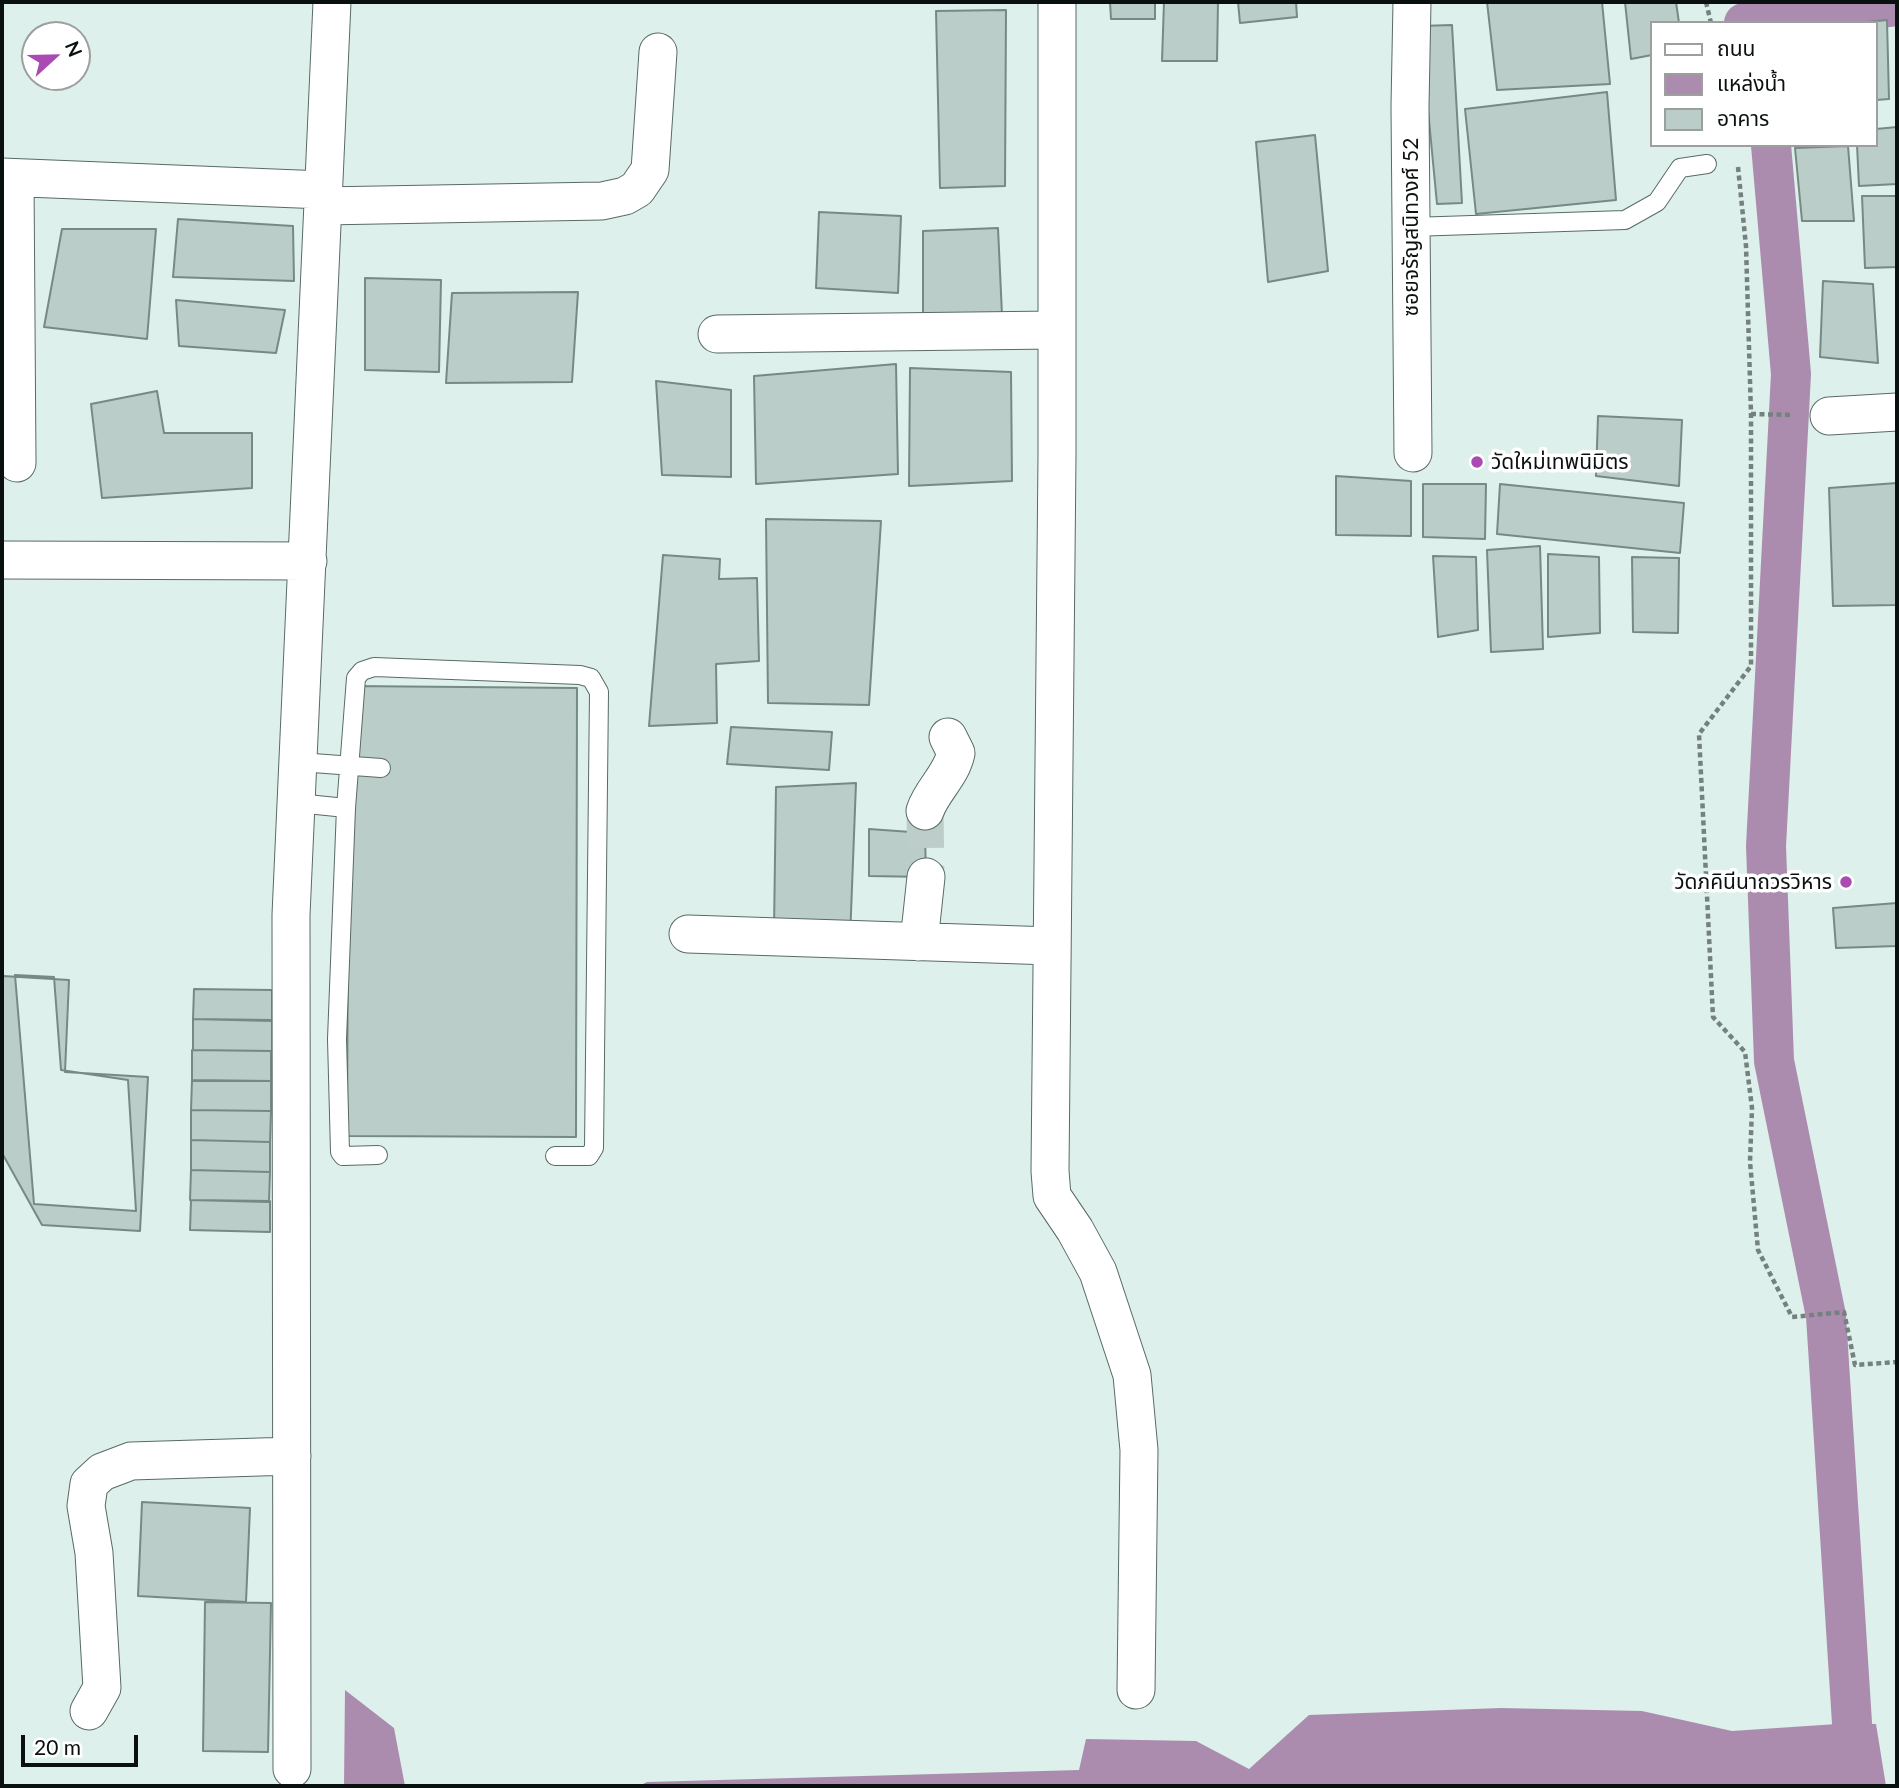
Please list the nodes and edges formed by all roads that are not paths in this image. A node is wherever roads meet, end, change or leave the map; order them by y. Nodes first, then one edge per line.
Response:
1 (332, 2) edge
2 (1056, 2) edge
3 (1412, 2) edge
4 (658, 52) dead end
5 (1707, 164) dead end
6 (8, 177) edge
7 (323, 198) junction
8 (1410, 227) junction
9 (1055, 330) junction
10 (717, 334) dead end
11 (1897, 412) edge
12 (1829, 416) dead end
13 (1413, 453) dead end
14 (17, 463) dead end
15 (2, 560) edge
16 (308, 561) junction
17 (948, 737) dead end
18 (299, 762) junction
19 (349, 765) junction
20 (381, 768) dead end
21 (297, 803) junction
22 (346, 808) junction
23 (925, 811) tunnel mouth
24 (926, 877) tunnel mouth
25 (688, 934) dead end
26 (919, 942) junction
27 (1052, 946) junction
28 (356, 1038) dead end
29 (337, 1039) junction
30 (378, 1155) dead end
31 (555, 1156) dead end
32 (292, 1456) junction
33 (1136, 1690) dead end
34 (89, 1711) dead end
35 (292, 1769) dead end

1 - 7 street
2 - 9 street
3 - 8 street, ซอยจรัญสนิทวงศ์ 52
4 - 7 street
5 - 8 lane
6 - 7 street
6 - 14 street
7 - 16 street
8 - 13 street, ซอยจรัญสนิทวงศ์ 52
9 - 10 street
9 - 27 street
11 - 12 street
15 - 16 street
16 - 18 street
17 - 23 street
18 - 19 lane
18 - 21 street
19 - 20 lane
19 - 22 lane
19 - 31 lane
21 - 22 lane
21 - 32 street
22 - 29 lane
24 - 26 street
25 - 26 street
26 - 27 street
27 - 33 street
28 - 29 lane
29 - 30 lane
32 - 34 street
32 - 35 street

